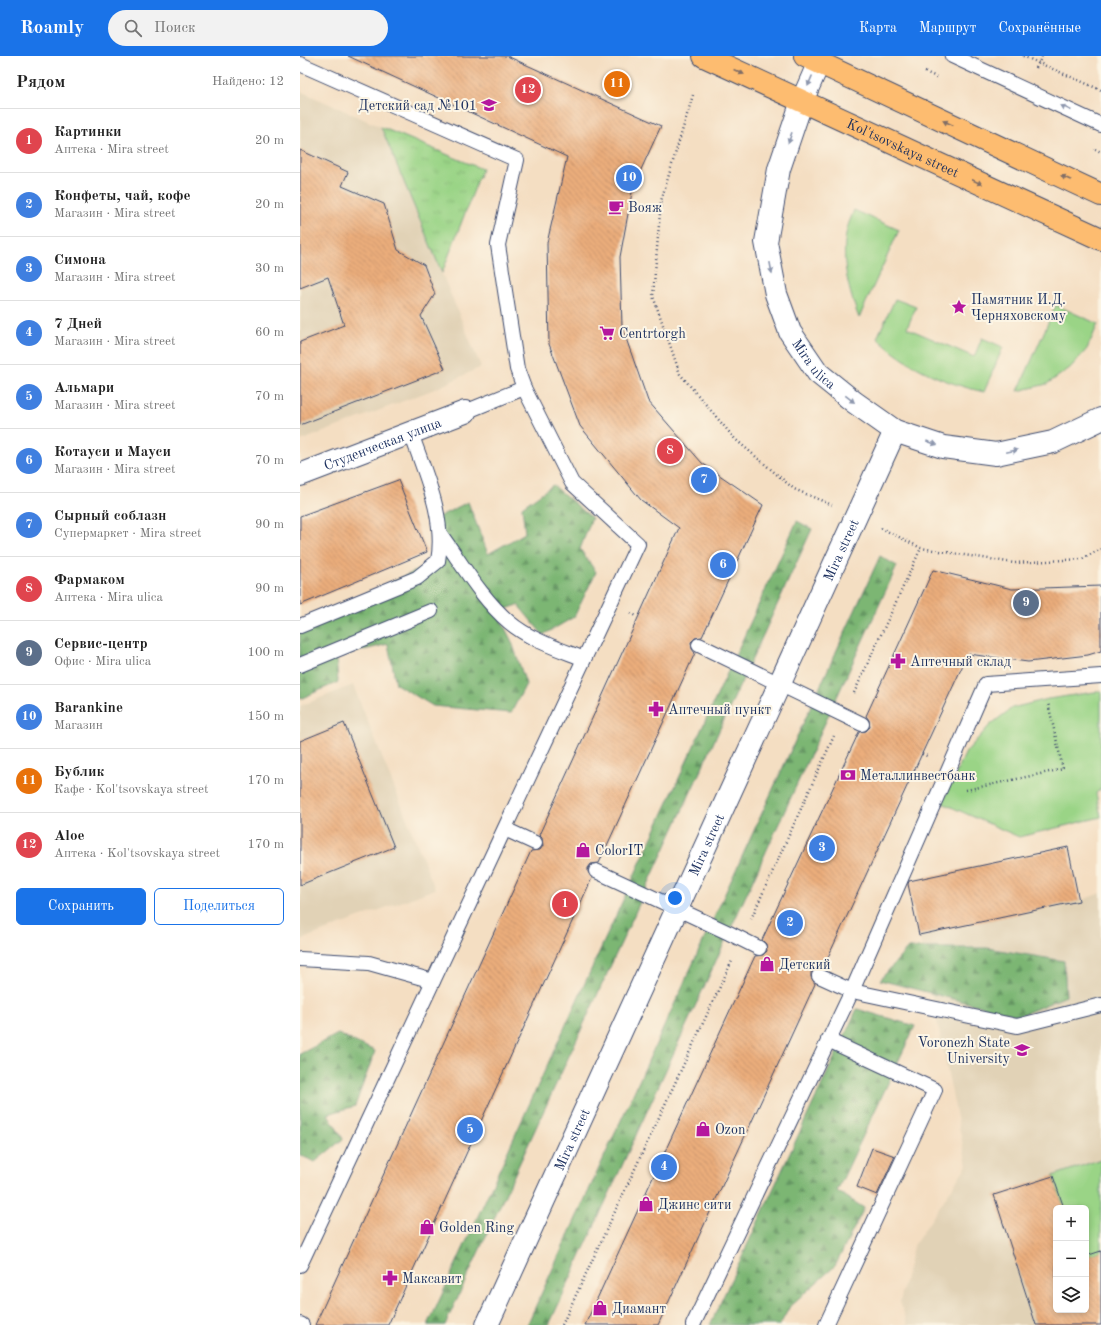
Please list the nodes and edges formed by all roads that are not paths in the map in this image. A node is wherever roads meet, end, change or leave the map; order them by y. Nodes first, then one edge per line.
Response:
1 (704, 56) edge
2 (952, 56) edge
3 (815, 58) edge
4 (300, 64) edge
5 (802, 101) junction
6 (1101, 125) edge
7 (1101, 195) edge
8 (1101, 239) edge
9 (524, 388) junction
10 (466, 412) joint
11 (1101, 419) edge
12 (895, 431) junction
13 (411, 433) junction
14 (300, 476) edge
15 (441, 535) junction
16 (431, 611) dead end
17 (300, 626) edge
18 (699, 645) dead end
19 (584, 659) junction
20 (300, 665) edge
21 (1101, 676) edge
22 (780, 684) junction
23 (862, 724) dead end
24 (505, 829) junction
25 (535, 843) dead end
26 (596, 871) dead end
27 (677, 909) junction
28 (759, 948) dead end
29 (300, 959) edge
30 (819, 976) dead end
31 (433, 981) junction
32 (852, 991) junction
33 (1101, 1005) edge
34 (828, 1040) junction
35 (300, 1265) edge
36 (487, 1325) edge
37 (694, 1325) edge
38 (826, 1325) edge

1 -> 5 main road, Kol'tsovskaya street
6 -> 2 lane
3 -> 5 street, Mira ulica
7 -> 3 main road
4 - 9 lane
5 -> 8 main road, Kol'tsovskaya street
5 -> 12 street, Mira ulica
9 - 10 lane
9 - 19 lane
10 - 13 street, Студенческая улица
12 -> 11 street, Mira ulica
12 - 22 street, Mira street
13 - 14 street, Студенческая улица
13 - 15 lane
15 - 17 lane
15 - 19 lane
16 - 20 lane
18 - 22 lane
19 - 24 lane
21 - 32 lane
22 - 23 lane
22 - 27 street, Mira street
24 - 25 lane
24 - 31 lane
26 - 27 lane
27 - 28 lane
27 - 36 street, Mira street
29 - 31 lane
30 - 32 lane
31 - 35 lane
32 - 33 lane
32 - 34 lane
34 - 37 lane
34 - 38 lane

